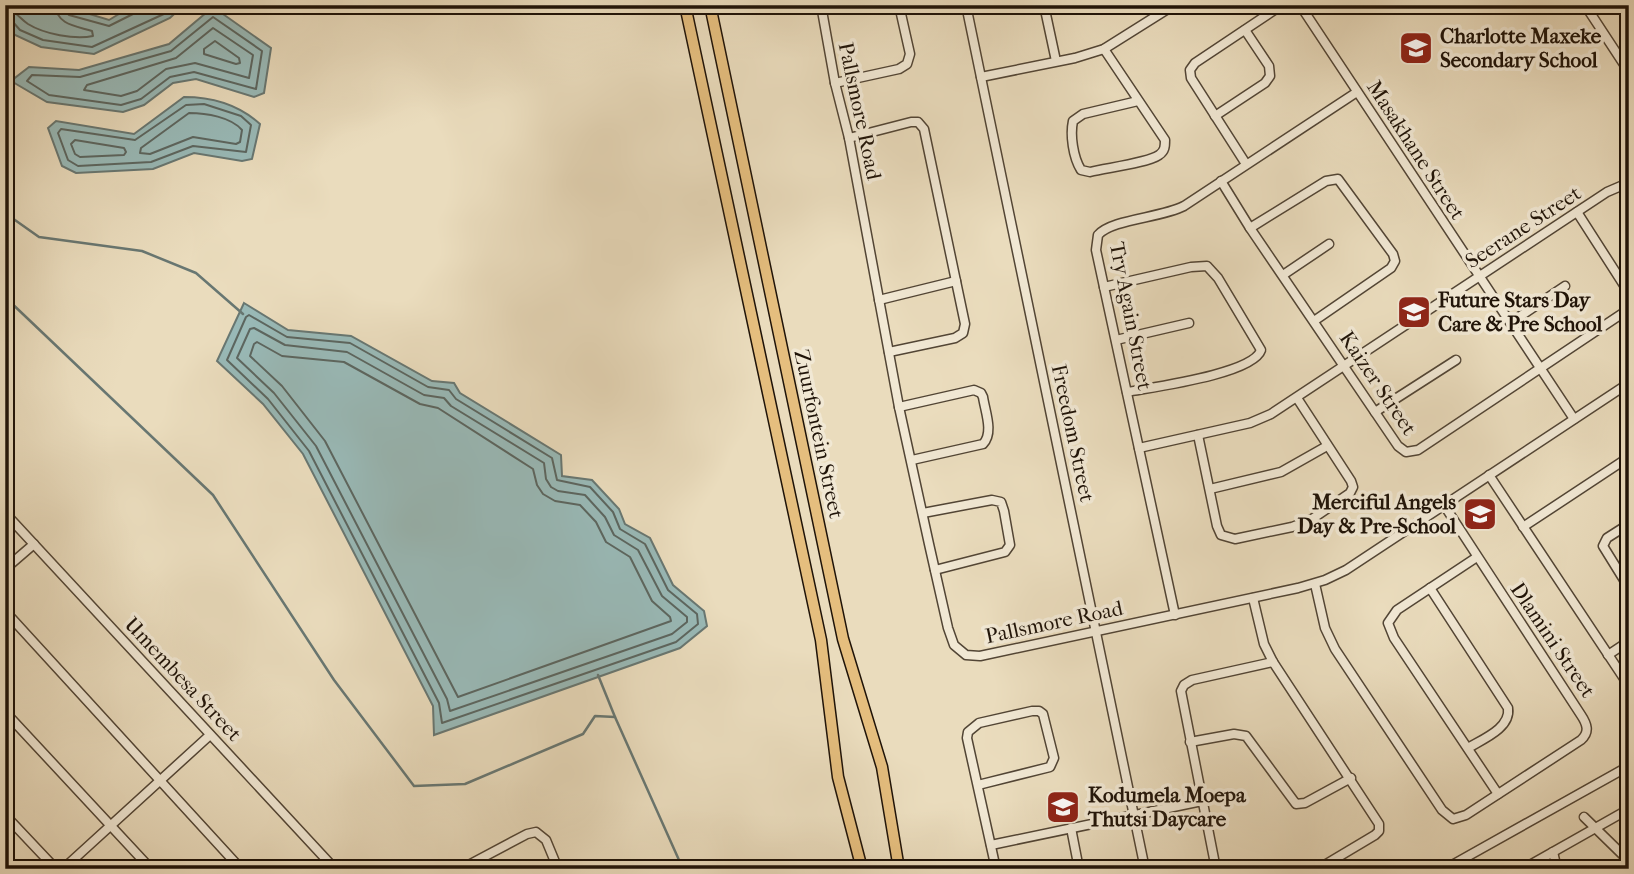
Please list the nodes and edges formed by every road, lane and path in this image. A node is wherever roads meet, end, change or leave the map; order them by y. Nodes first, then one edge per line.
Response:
1 (685, 5) edge
2 (710, 5) edge
3 (821, 5) edge
4 (900, 5) edge
5 (966, 5) edge
6 (1044, 5) edge
7 (1174, 5) edge
8 (1282, 5) edge
9 (1300, 5) edge
10 (1585, 5) edge
11 (1245, 30) junction
12 (1104, 49) junction
13 (1056, 61) junction
14 (1629, 72) edge
15 (981, 77) junction
16 (835, 83) junction
17 (1357, 92) junction
18 (1138, 101) junction
19 (1215, 116) junction
20 (849, 138) junction
21 (1246, 164) junction
22 (1221, 181) junction
23 (1629, 189) edge
24 (1577, 212) junction
25 (1250, 228) junction
26 (1329, 244) dead end
27 (1283, 275) junction
28 (1478, 277) junction
29 (956, 281) junction
30 (1566, 286) dead end
31 (1104, 287) junction
32 (1629, 293) edge
33 (879, 300) junction
34 (1629, 309) edge
35 (1314, 321) junction
36 (1189, 323) dead end
37 (1510, 323) junction
38 (1116, 340) junction
39 (889, 352) junction
40 (1456, 360) dead end
41 (1345, 366) junction
42 (1541, 368) junction
43 (1629, 383) edge
44 (1127, 392) junction
45 (1297, 398) junction
46 (899, 407) junction
47 (1375, 412) junction
48 (1574, 419) junction
49 (1198, 435) junction
50 (1327, 446) junction
51 (1139, 448) junction
52 (1629, 457) edge
53 (912, 460) junction
54 (1489, 475) junction
55 (1210, 489) junction
56 (1444, 505) junction
57 (5, 513) edge
58 (923, 513) junction
59 (1629, 524) edge
60 (1523, 527) junction
61 (34, 544) junction
62 (1477, 557) junction
63 (5, 569) edge
64 (935, 570) junction
65 (1315, 584) junction
66 (1430, 588) junction
67 (1629, 588) edge
68 (1253, 598) junction
69 (5, 611) edge
70 (1175, 615) junction
71 (1096, 632) junction
72 (1629, 641) edge
73 (1608, 655) junction
74 (1273, 662) junction
75 (1629, 686) edge
76 (5, 712) edge
77 (210, 735) junction
78 (1190, 742) junction
79 (1468, 748) junction
80 (1629, 766) edge
81 (1351, 778) junction
82 (159, 781) junction
83 (978, 785) junction
84 (1498, 794) junction
85 (1202, 801) junction
86 (1629, 809) edge
87 (1134, 814) junction
88 (5, 815) edge
89 (1584, 817) dead end
90 (110, 825) junction
91 (1071, 828) junction
92 (1594, 829) junction
93 (991, 845) junction
94 (1553, 852) junction
95 (1627, 860) edge
96 (56, 869) edge
97 (63, 869) edge
98 (151, 869) edge
99 (241, 869) edge
100 (335, 869) edge
101 (461, 869) edge
102 (558, 869) edge
103 (862, 869) edge
104 (899, 869) edge
105 (996, 869) edge
106 (1079, 869) edge
107 (1145, 869) edge
108 (1216, 869) edge
109 (1318, 869) edge
110 (1445, 869) edge
111 (1523, 869) edge
112 (1557, 869) edge
113 (1619, 869) edge

1 - 103 main road, Zuurfontein Street
2 - 104 main road, Zuurfontein Street
3 - 16 street, Pallsmore Road
4 - 16 street
5 - 15 street, Freedom Street
6 - 13 street
7 - 12 street
8 - 11 street
9 - 17 street, Masakhane Street
10 - 14 street
11 - 19 street
11 - 19 street
12 - 13 street
12 - 18 street
13 - 15 street
15 - 71 street, Freedom Street
16 - 20 street, Pallsmore Road
17 - 21 street, Try Again Street
17 - 28 street, Masakhane Street
18 - 18 street
19 - 21 street
20 - 29 street
20 - 33 street, Pallsmore Road
21 - 22 street, Try Again Street
22 - 25 street, Kaizer Street
22 - 31 street, Try Again Street
23 - 24 street, Seerane Street
24 - 28 street, Seerane Street
24 - 32 street
25 - 27 street, Kaizer Street
25 - 35 street
26 - 27 street
27 - 35 street, Kaizer Street
28 - 37 street, Masakhane Street
28 - 41 street, Seerane Street
29 - 33 street
29 - 39 street
30 - 37 street
31 - 38 street, Try Again Street
31 - 44 street
33 - 39 street, Pallsmore Road
34 - 42 street, Kaizer Street
35 - 41 street, Kaizer Street
36 - 38 street
37 - 42 street, Masakhane Street
38 - 44 street, Try Again Street
39 - 46 street, Pallsmore Road
40 - 47 street
41 - 45 street, Seerane Street
41 - 47 street, Kaizer Street
42 - 47 street, Kaizer Street
42 - 48 street, Masakhane Street
43 - 48 street, Pallsmore Road
44 - 51 street, Try Again Street
45 - 49 street, Seerane Street
45 - 50 street
46 - 53 street, Pallsmore Road
46 - 53 street
48 - 54 street, Pallsmore Road
49 - 51 street, Seerane Street
49 - 55 street
50 - 55 street
50 - 55 street
51 - 70 street, Try Again Street
52 - 60 street
53 - 58 street, Pallsmore Road
54 - 56 street, Pallsmore Road
54 - 60 street
56 - 62 street, Dlamini Street
56 - 65 street, Pallsmore Road
57 - 61 street, Umembesa Street
58 - 64 street, Pallsmore Road
58 - 64 street
59 - 67 street
60 - 73 street
61 - 63 street
61 - 77 street, Umembesa Street
62 - 66 street
62 - 84 street, Dlamini Street
64 - 71 street, Pallsmore Road
65 - 68 street, Pallsmore Road
65 - 84 street, Dlamini Street
66 - 79 street
66 - 79 street
68 - 70 street, Pallsmore Road
68 - 74 street
69 - 82 street
70 - 71 street, Pallsmore Road
71 - 87 street, Freedom Street
72 - 73 street
73 - 75 street
74 - 78 street
74 - 81 street
76 - 90 street
77 - 82 street
77 - 100 street, Umembesa Street
78 - 81 street
78 - 85 street
79 - 84 street
80 - 110 street
81 - 109 street
82 - 90 street
82 - 99 street
83 - 83 street
83 - 93 street
85 - 87 street
85 - 108 street
86 - 92 street
87 - 91 street
87 - 107 street, Freedom Street
88 - 96 street
89 - 92 street
90 - 97 street
90 - 98 street
91 - 93 street
91 - 106 street
92 - 94 street
92 - 95 street
93 - 105 street
94 - 111 street
94 - 112 street
95 - 113 street
101 - 102 street

